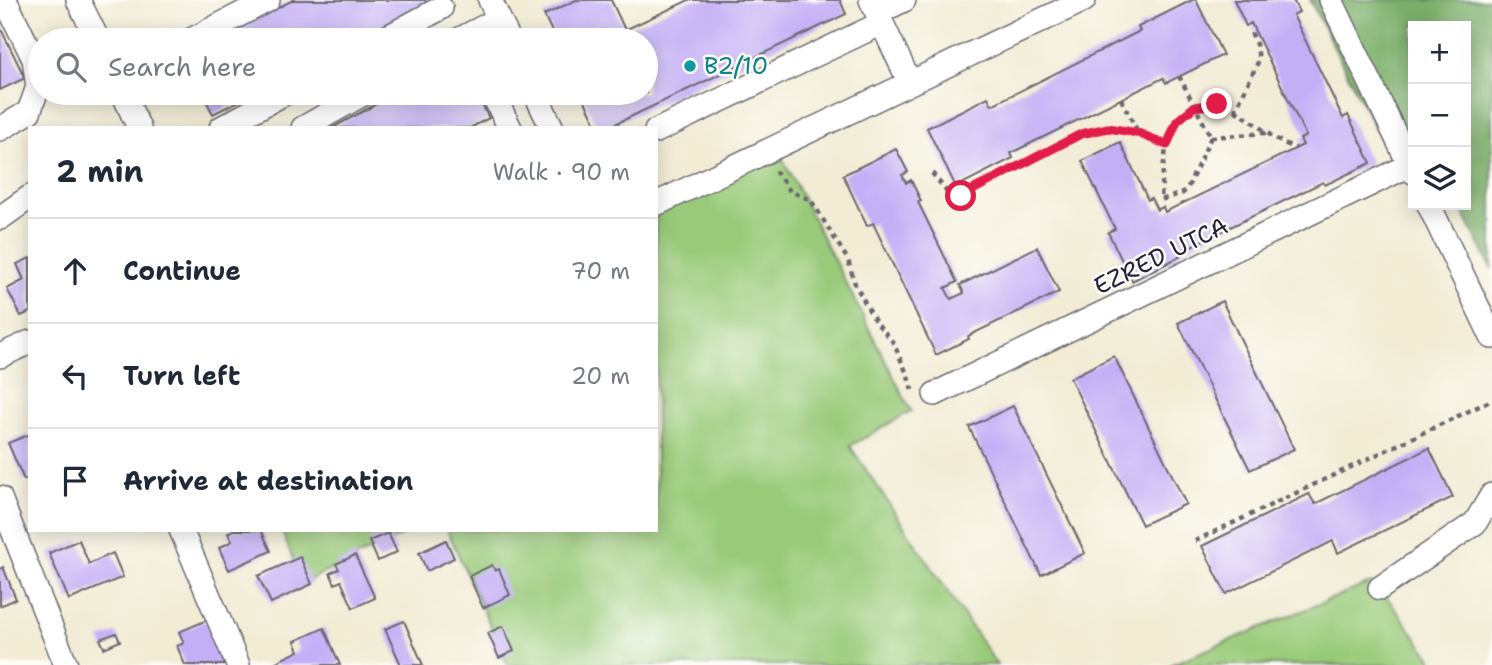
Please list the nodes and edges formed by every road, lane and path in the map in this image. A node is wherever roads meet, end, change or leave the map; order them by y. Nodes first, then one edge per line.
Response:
1 (5, 0) edge
2 (78, 0) edge
3 (268, 0) edge
4 (904, 0) edge
5 (1084, 0) edge
6 (1331, 0) edge
7 (441, 8) dead end
8 (494, 9) edge
9 (877, 12) edge
10 (92, 28) edge
11 (214, 28) edge
12 (404, 28) edge
13 (474, 28) edge
14 (503, 28) edge
15 (1250, 29) dead end
16 (28, 47) edge
17 (1179, 76) dead end
18 (910, 83) junction
19 (1121, 99) dead end
20 (31, 105) edge
21 (127, 105) edge
22 (263, 105) edge
23 (344, 105) edge
24 (498, 105) edge
25 (541, 105) edge
26 (1194, 107) junction
27 (1235, 111) junction
28 (134, 126) edge
29 (225, 126) edge
30 (307, 126) edge
31 (509, 126) edge
32 (551, 126) edge
33 (0, 129) edge
34 (658, 130) edge
35 (1138, 133) junction
36 (1267, 133) junction
37 (1211, 137) junction
38 (1167, 145) junction
39 (1296, 148) dead end
40 (764, 153) junction
41 (1408, 162) edge
42 (1408, 169) edge
43 (932, 173) dead end
44 (28, 198) edge
45 (658, 203) edge
46 (1431, 210) edge
47 (0, 218) edge
48 (1492, 337) edge
49 (28, 343) edge
50 (0, 356) edge
51 (935, 394) joint
52 (1492, 400) edge
53 (1492, 495) edge
54 (0, 498) edge
55 (181, 532) edge
56 (1195, 541) dead end
57 (1380, 588) dead end
58 (66, 665) edge
59 (238, 665) edge

1 - 16 street
2 - 10 street
3 - 11 street
4 - 9 street
5 - 18 street
6 - 41 street, EZRED UTCA
7 - 12 street
8 - 13 street
8 - 14 street
9 - 18 street
9 - 34 street
15 - 27 path
17 - 26 path
18 - 40 street
19 - 35 path
20 - 33 street
21 - 28 street
22 - 29 street
23 - 30 street
24 - 31 street
25 - 32 street
26 - 27 path
26 - 37 path
26 - 38 path
27 - 36 path
35 - 38 path
35 - 43 path
36 - 37 path
36 - 39 path
37 - 38 path
40 - 45 street
40 - 51 path
42 - 51 street, EZRED UTCA
44 - 47 street
46 - 48 street
49 - 50 street
52 - 56 path
53 - 57 street
54 - 58 street
55 - 59 street

